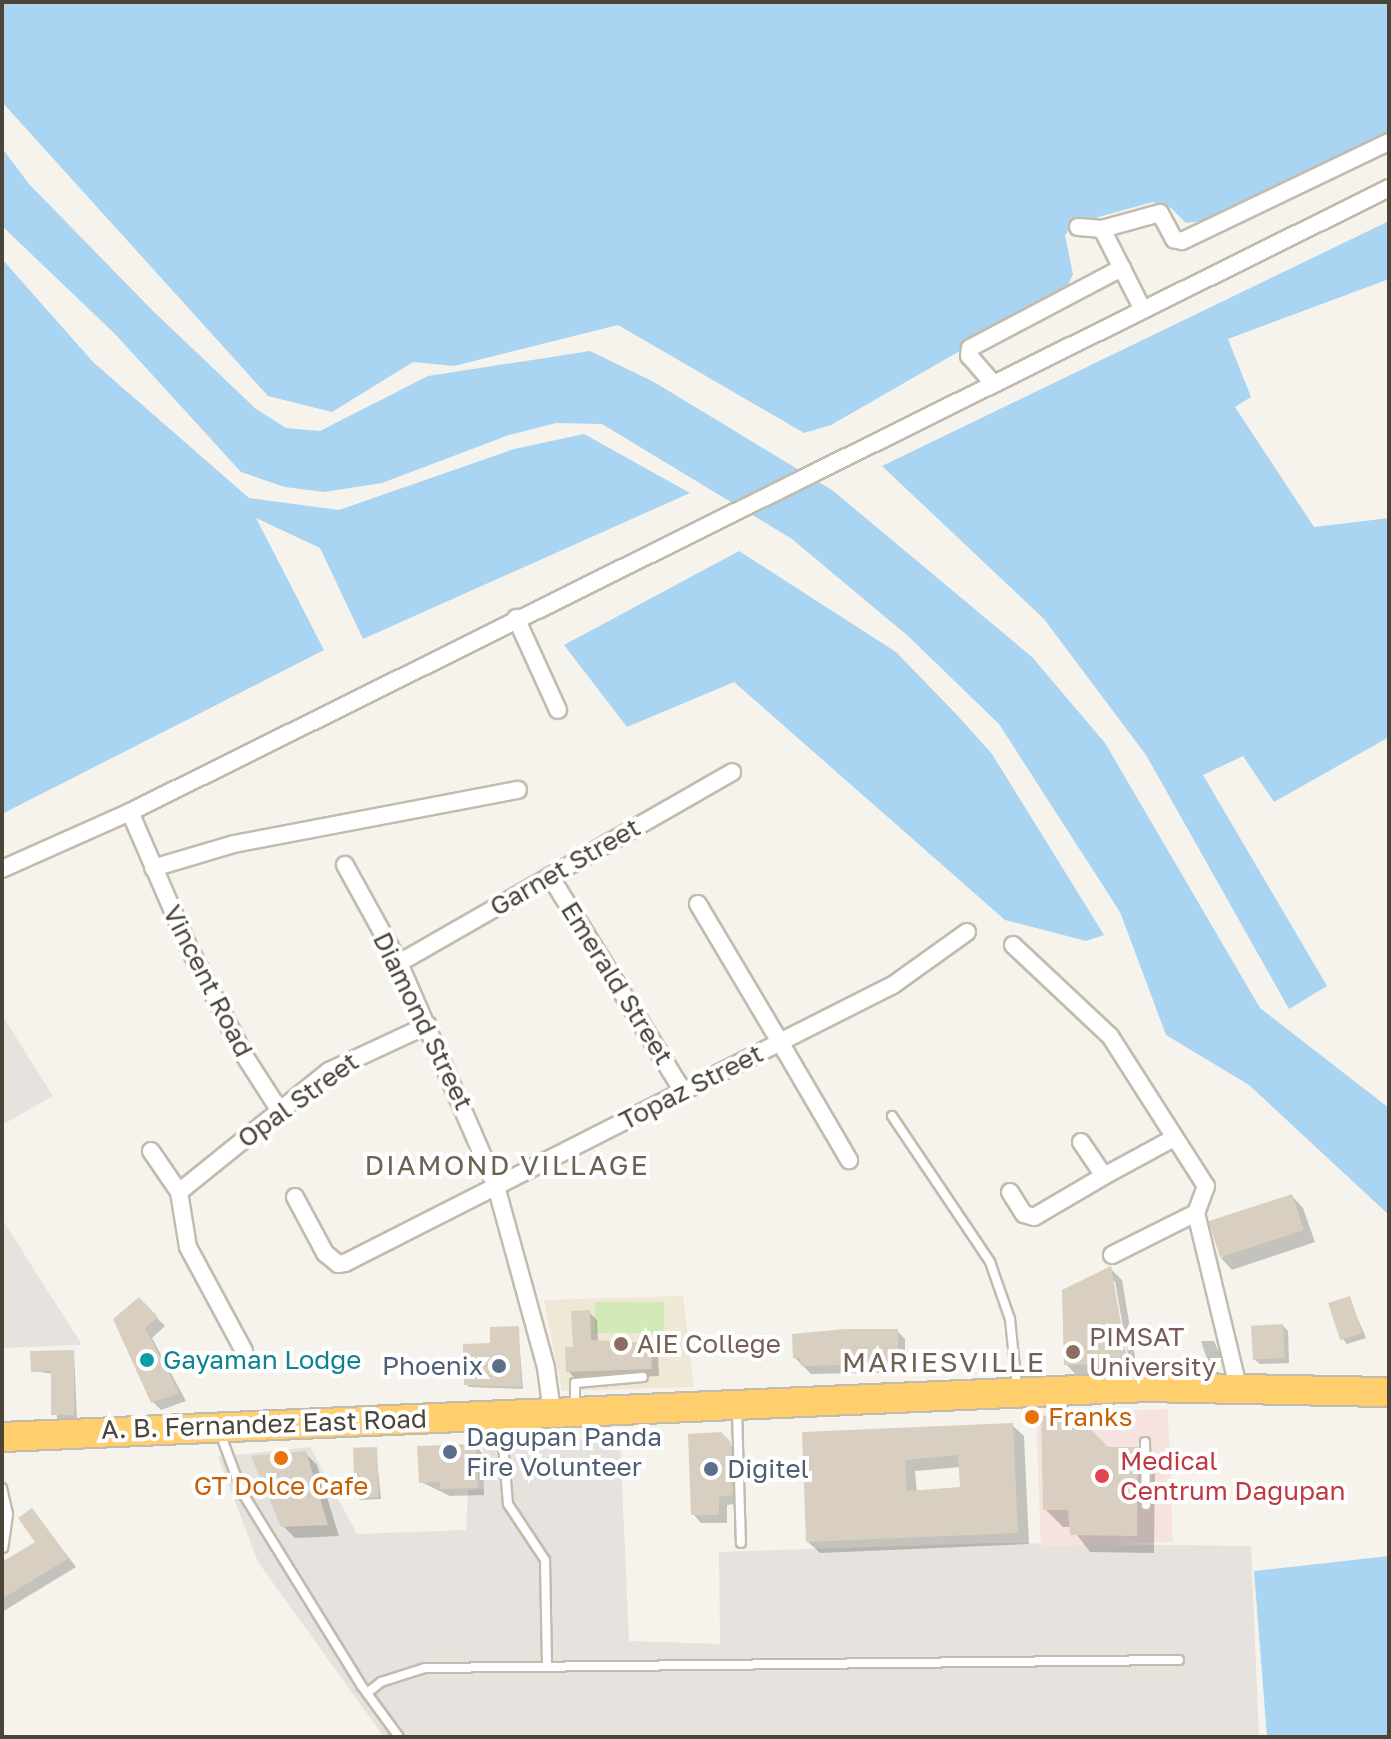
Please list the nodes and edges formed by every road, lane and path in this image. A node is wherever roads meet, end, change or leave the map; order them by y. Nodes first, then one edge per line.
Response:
1 (1389, 142) edge
2 (1389, 188) edge
3 (1078, 227) dead end
4 (1102, 229) junction
5 (1122, 268) junction
6 (1143, 310) junction
7 (991, 381) junction
8 (516, 618) junction
9 (558, 710) dead end
10 (732, 772) dead end
11 (518, 790) dead end
12 (130, 812) junction
13 (345, 865) dead end
14 (153, 868) junction
15 (2, 869) edge
16 (550, 876) junction
17 (698, 904) dead end
18 (967, 932) dead end
19 (1013, 945) dead end
20 (399, 963) junction
21 (428, 1025) junction
22 (780, 1042) junction
23 (683, 1091) junction
24 (278, 1108) junction
25 (892, 1116) dead end
26 (1174, 1138) junction
27 (1081, 1142) dead end
28 (151, 1151) dead end
29 (849, 1160) dead end
30 (1104, 1176) junction
31 (496, 1186) junction
32 (179, 1192) junction
33 (1010, 1192) dead end
34 (295, 1197) dead end
35 (1196, 1213) junction
36 (1112, 1255) dead end
37 (244, 1351) dead end
38 (643, 1377) dead end
39 (1238, 1387) junction
40 (1389, 1392) edge
41 (1017, 1393) junction
42 (737, 1406) junction
43 (564, 1411) junction
44 (501, 1414) junction
45 (218, 1425) junction
46 (2, 1437) edge
47 (1145, 1442) dead end
48 (2, 1488) edge
49 (1146, 1505) dead end
50 (741, 1543) dead end
51 (3, 1548) edge
52 (1179, 1660) dead end
53 (547, 1667) junction
54 (367, 1693) junction
55 (399, 1737) edge

1 - 4 street
2 - 6 street
3 - 4 street
4 - 5 street
5 - 6 street
5 - 7 street
6 - 7 street
7 - 8 street
8 - 9 street
8 - 12 street
10 - 16 street, Garnet Street
11 - 14 street
12 - 14 street, Vincent Road
12 - 15 street
13 - 20 street, Diamond Street
14 - 24 street, Vincent Road
16 - 20 street, Garnet Street
16 - 23 street, Emerald Street
17 - 22 street
18 - 22 street
19 - 26 street
20 - 21 street, Diamond Street
21 - 24 street, Opal Street
21 - 31 street, Diamond Street
22 - 23 street, Topaz Street
22 - 29 street, Topaz Street
23 - 31 street, Topaz Street
24 - 32 street, Opal Street
25 - 41 lane
26 - 30 street
26 - 35 street
27 - 30 street
28 - 32 street
30 - 33 street
31 - 34 street, Topaz Street
31 - 43 street, Diamond Street
32 - 37 street
35 - 36 street
35 - 39 street
38 - 43 lane
39 - 40 highway, A. B. Fernandez East Road
39 - 41 highway, A. B. Fernandez East Road
41 - 42 highway, A. B. Fernandez East Road
42 - 43 highway, A. B. Fernandez East Road
42 - 50 lane
43 - 44 highway, A. B. Fernandez East Road
44 - 45 highway, A. B. Fernandez East Road
44 - 53 lane
45 - 46 highway, A. B. Fernandez East Road
45 - 54 lane
47 - 49 lane
48 - 51 lane
52 - 53 lane
53 - 54 lane
54 - 55 lane

